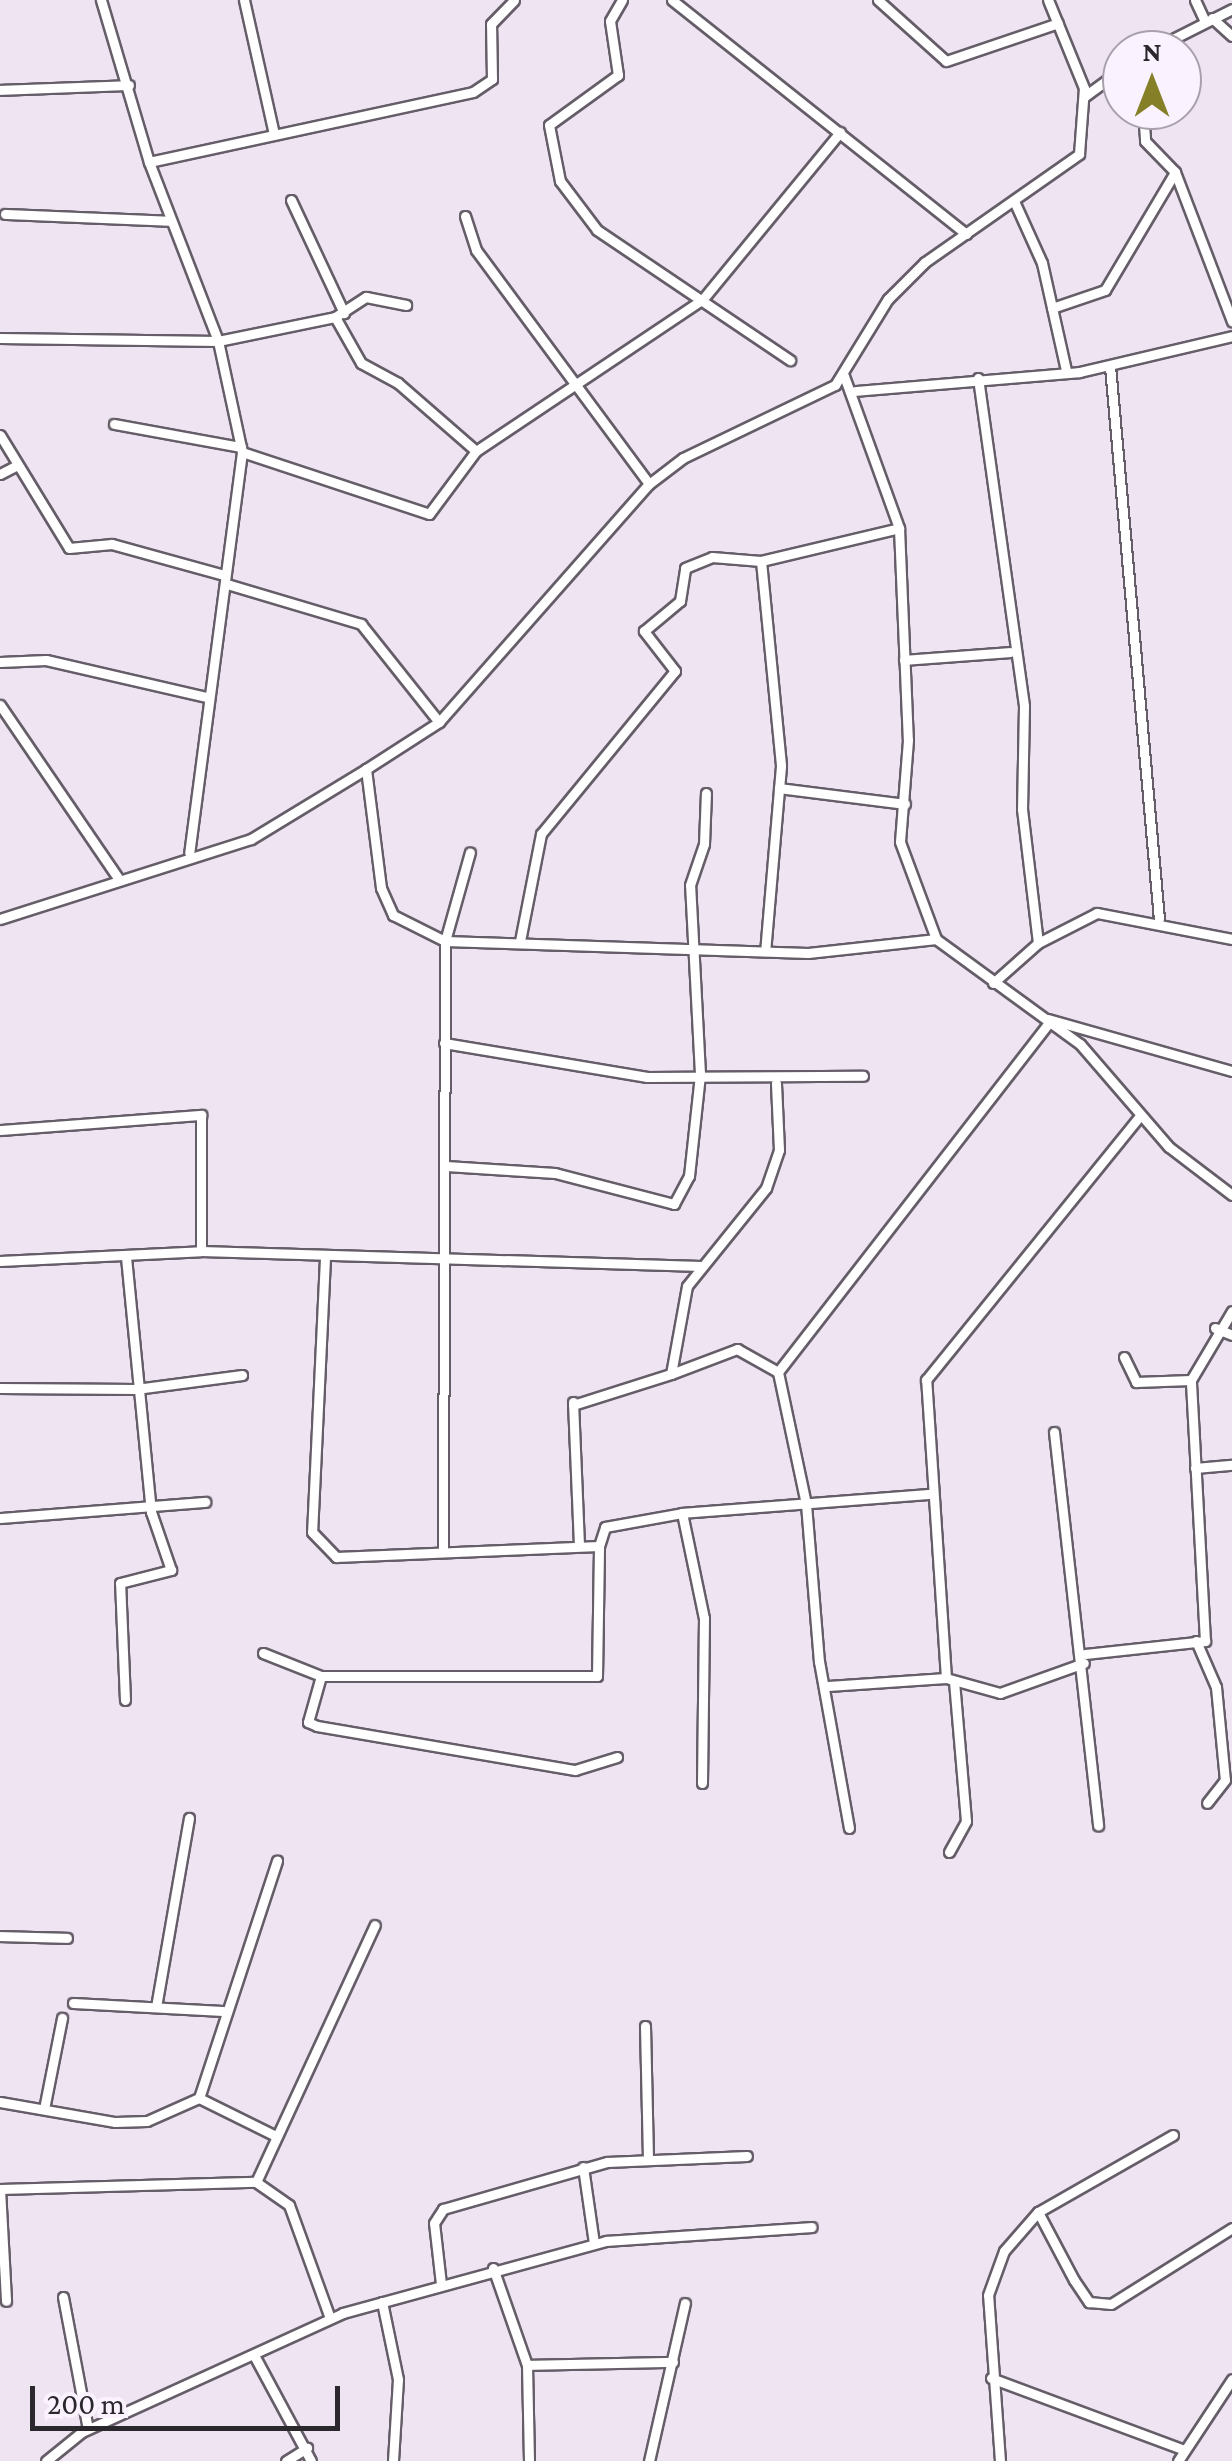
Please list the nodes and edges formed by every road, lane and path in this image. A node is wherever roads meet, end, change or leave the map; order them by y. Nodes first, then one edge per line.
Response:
1 (101, 0) edge
2 (244, 0) edge
3 (514, 0) edge
4 (622, 0) edge
5 (672, 0) edge
6 (878, 0) edge
7 (1048, 0) edge
8 (1195, 0) edge
9 (1232, 9) edge
10 (1208, 19) junction
11 (1058, 23) junction
12 (1188, 30) edge
13 (1232, 36) edge
14 (1102, 84) edge
15 (129, 85) junction
16 (0, 90) edge
17 (1085, 96) junction
18 (1145, 130) edge
19 (840, 132) junction
20 (274, 134) junction
21 (149, 162) junction
22 (1175, 172) junction
23 (291, 200) dead end
24 (1014, 201) junction
25 (5, 214) dead end
26 (464, 216) dead end
27 (170, 221) junction
28 (966, 234) junction
29 (703, 299) junction
30 (406, 305) dead end
31 (1052, 308) junction
32 (340, 315) junction
33 (1232, 322) edge
34 (1232, 336) edge
35 (0, 338) edge
36 (218, 342) junction
37 (790, 360) dead end
38 (1110, 366) junction
39 (1066, 370) junction
40 (844, 376) junction
41 (978, 378) junction
42 (568, 382) junction
43 (855, 391) junction
44 (114, 424) dead end
45 (0, 435) edge
46 (242, 450) junction
47 (476, 451) junction
48 (16, 466) junction
49 (0, 474) edge
50 (649, 484) junction
51 (898, 528) junction
52 (762, 561) junction
53 (225, 580) junction
54 (1010, 652) junction
55 (904, 660) junction
56 (0, 662) edge
57 (206, 697) junction
58 (2, 714) edge
59 (438, 722) junction
60 (366, 769) junction
61 (778, 788) junction
62 (706, 793) dead end
63 (905, 804) junction
64 (470, 852) dead end
65 (189, 853) junction
66 (118, 878) junction
67 (0, 919) edge
68 (1159, 919) junction
69 (936, 939) junction
70 (1232, 939) edge
71 (446, 940) junction
72 (520, 941) junction
73 (1038, 943) junction
74 (694, 950) junction
75 (765, 951) junction
76 (993, 983) junction
77 (1048, 1022) junction
78 (444, 1043) junction
79 (1232, 1071) edge
80 (700, 1074) junction
81 (863, 1076) dead end
82 (776, 1082) junction
83 (1140, 1116) junction
84 (0, 1130) edge
85 (446, 1166) junction
86 (1232, 1194) edge
87 (201, 1251) junction
88 (126, 1254) junction
89 (445, 1256) junction
90 (324, 1258) junction
91 (0, 1262) edge
92 (701, 1266) junction
93 (1232, 1311) edge
94 (1214, 1328) junction
95 (1232, 1335) edge
96 (1124, 1357) dead end
97 (778, 1372) junction
98 (671, 1374) junction
99 (242, 1375) dead end
100 (1191, 1380) junction
101 (0, 1388) edge
102 (136, 1389) junction
103 (1054, 1432) dead end
104 (1232, 1466) edge
105 (1195, 1468) junction
106 (930, 1494) junction
107 (205, 1502) dead end
108 (806, 1504) junction
109 (152, 1512) junction
110 (682, 1513) junction
111 (0, 1518) edge
112 (579, 1544) junction
113 (599, 1546) junction
114 (443, 1550) junction
115 (1196, 1641) junction
116 (263, 1652) dead end
117 (1084, 1658) junction
118 (320, 1676) junction
119 (950, 1680) junction
120 (828, 1686) junction
121 (968, 1690) junction
122 (125, 1700) dead end
123 (959, 1703) junction
124 (617, 1758) dead end
125 (702, 1783) dead end
126 (1207, 1803) dead end
127 (190, 1818) dead end
128 (1098, 1826) dead end
129 (849, 1828) dead end
130 (948, 1852) dead end
131 (278, 1862) dead end
132 (375, 1925) dead end
133 (0, 1936) edge
134 (67, 1938) dead end
135 (73, 2003) dead end
136 (156, 2008) junction
137 (223, 2011) junction
138 (62, 2018) dead end
139 (645, 2026) dead end
140 (199, 2098) junction
141 (0, 2102) edge
142 (44, 2109) junction
143 (1173, 2135) dead end
144 (274, 2136) junction
145 (747, 2156) dead end
146 (648, 2158) junction
147 (584, 2167) junction
148 (256, 2182) junction
149 (0, 2189) edge
150 (1038, 2212) junction
151 (812, 2227) dead end
152 (1232, 2228) edge
153 (594, 2243) junction
154 (493, 2268) junction
155 (441, 2284) junction
156 (63, 2297) dead end
157 (6, 2302) dead end
158 (382, 2302) junction
159 (686, 2303) dead end
160 (330, 2318) junction
161 (254, 2357) junction
162 (673, 2362) junction
163 (526, 2365) junction
164 (991, 2378) junction
165 (1232, 2380) edge
166 (88, 2429) junction
167 (308, 2448) junction
168 (1182, 2449) junction
169 (46, 2461) edge
170 (286, 2461) edge
171 (311, 2461) edge
172 (393, 2461) edge
173 (529, 2461) edge
174 (648, 2461) edge
175 (1000, 2461) edge
176 (1178, 2461) edge

1 - 15 street
2 - 20 street
3 - 20 street
4 - 29 street
5 - 19 street
6 - 11 street
7 - 11 street
8 - 10 street
9 - 10 street
10 - 12 street
10 - 13 street
11 - 17 street
14 - 17 street
15 - 16 street
15 - 21 street
17 - 24 street
18 - 22 street
19 - 28 street
19 - 29 street
20 - 21 street
21 - 27 street
22 - 31 street
22 - 33 street
23 - 32 street
24 - 28 street
24 - 31 street
25 - 27 street
26 - 42 street
27 - 36 street
28 - 40 street
29 - 37 street
29 - 42 street
30 - 32 street
31 - 39 street
32 - 36 street
32 - 47 street
34 - 38 street
35 - 36 street
36 - 46 street
38 - 39 street
38 - 68 street
39 - 41 street
40 - 43 street
40 - 50 street
41 - 43 street
41 - 54 street
42 - 47 street
42 - 50 street
43 - 51 street
44 - 46 street
45 - 48 street
46 - 47 street
46 - 53 street
48 - 49 street
48 - 53 street
50 - 59 street
51 - 52 street
51 - 55 street
52 - 61 street
52 - 72 street
53 - 57 street
53 - 59 street
54 - 55 street
54 - 73 street
55 - 63 street
56 - 57 street
57 - 65 street
58 - 66 street
59 - 60 street
60 - 65 street
60 - 71 street
61 - 63 street
61 - 75 street
62 - 74 street
63 - 69 street
64 - 71 street
65 - 66 street
66 - 67 street
68 - 70 street
68 - 73 street
69 - 75 street
69 - 76 street
71 - 72 street
71 - 78 street
72 - 74 street
73 - 76 street
74 - 75 street
74 - 80 street
76 - 77 street
77 - 79 street
77 - 83 street
77 - 97 street
78 - 80 street
78 - 85 street
80 - 82 street
80 - 85 street
81 - 82 street
82 - 92 street
83 - 86 street
83 - 106 street
84 - 87 street
85 - 89 street
87 - 88 street
87 - 90 street
88 - 91 street
88 - 102 street
89 - 90 street
89 - 92 street
89 - 114 street
90 - 114 street
92 - 98 street
93 - 94 street
94 - 95 street
94 - 100 street
96 - 100 street
97 - 98 street
97 - 108 street
98 - 112 street
99 - 102 street
100 - 105 street
101 - 102 street
102 - 109 street
103 - 117 street
104 - 105 street
105 - 115 street
106 - 108 street
106 - 119 street
107 - 109 street
108 - 110 street
108 - 120 street
109 - 111 street
109 - 122 street
110 - 113 street
110 - 125 street
112 - 113 street
112 - 114 street
113 - 118 street
115 - 117 street
115 - 126 street
116 - 118 street
117 - 121 street
117 - 128 street
118 - 124 street
119 - 120 street
119 - 121 street
119 - 123 street
120 - 129 street
121 - 123 street
123 - 130 street
127 - 136 street
131 - 137 street
132 - 144 street
133 - 134 street
135 - 136 street
136 - 137 street
137 - 140 street
138 - 142 street
139 - 146 street
140 - 142 street
140 - 144 street
141 - 142 street
143 - 150 street
144 - 148 street
145 - 146 street
146 - 147 street
147 - 153 street
147 - 155 street
148 - 149 street
148 - 160 street
149 - 157 street
150 - 152 street
150 - 164 street
151 - 153 street
153 - 154 street
154 - 155 street
154 - 163 street
155 - 158 street
156 - 166 street
158 - 160 street
158 - 172 street
159 - 162 street
160 - 161 street
161 - 166 street
161 - 167 street
162 - 163 street
162 - 174 street
163 - 173 street
164 - 168 street
164 - 175 street
165 - 168 street
166 - 169 street
167 - 170 street
167 - 171 street
168 - 176 street

